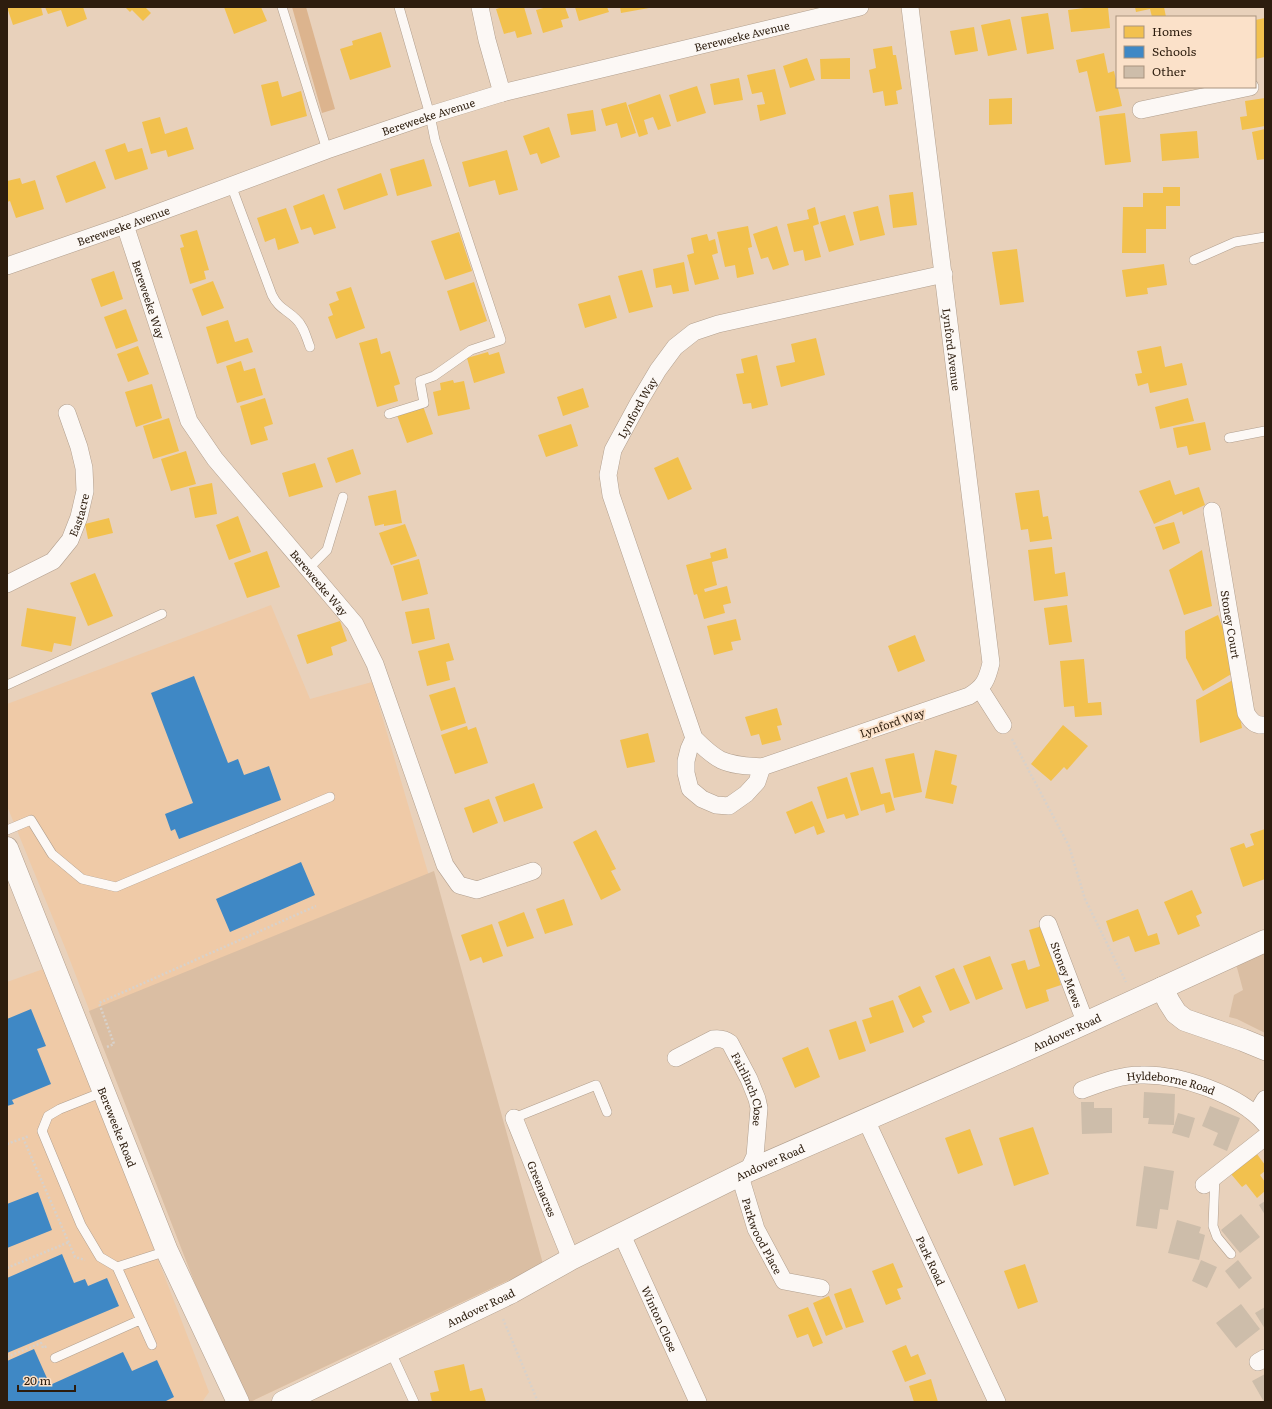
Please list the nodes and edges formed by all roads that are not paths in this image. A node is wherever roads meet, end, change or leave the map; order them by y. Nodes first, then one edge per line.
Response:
1 (282, 7) edge
2 (399, 7) edge
3 (480, 7) edge
4 (860, 7) edge
5 (910, 7) edge
6 (1245, 88) edge
7 (502, 93) junction
8 (1141, 110) dead end
9 (430, 115) junction
10 (327, 150) junction
11 (231, 185) junction
12 (125, 225) junction
13 (1265, 237) edge
14 (1194, 260) dead end
15 (7, 266) edge
16 (944, 274) junction
17 (310, 347) dead end
18 (67, 413) dead end
19 (389, 414) dead end
20 (1265, 431) edge
21 (1229, 438) dead end
22 (343, 497) dead end
23 (1212, 511) dead end
24 (308, 569) junction
25 (7, 584) edge
26 (162, 614) dead end
27 (7, 685) edge
28 (980, 689) junction
29 (1003, 725) road end
30 (1265, 725) edge
31 (694, 738) junction
32 (762, 767) junction
33 (330, 797) dead end
34 (7, 830) edge
35 (7, 848) edge
36 (533, 871) dead end
37 (1048, 924) dead end
38 (1265, 941) edge
39 (1162, 988) junction
40 (1086, 1024) junction
41 (1265, 1049) edge
42 (676, 1058) dead end
43 (1082, 1090) dead end
44 (103, 1092) junction
45 (1265, 1099) edge
46 (607, 1112) dead end
47 (514, 1118) joint
48 (1261, 1119) edge
49 (866, 1120) junction
50 (1265, 1137) edge
51 (744, 1174) junction
52 (1209, 1180) joint
53 (622, 1235) junction
54 (167, 1251) junction
55 (1231, 1254) dead end
56 (571, 1259) junction
57 (117, 1268) junction
58 (821, 1288) dead end
59 (140, 1320) junction
60 (152, 1345) dead end
61 (390, 1350) junction
62 (55, 1358) dead end
63 (238, 1402) edge
64 (283, 1402) edge
65 (414, 1402) edge
66 (698, 1402) edge
67 (997, 1402) edge

1 - 10 lane
2 - 9 lane
3 - 7 street
4 - 7 street, Bereweeke Avenue
5 - 16 street, Lynford Avenue
6 - 8 street
7 - 9 street, Bereweeke Avenue
9 - 10 street, Bereweeke Avenue
9 - 19 lane
10 - 11 street, Bereweeke Avenue
11 - 12 street, Bereweeke Avenue
11 - 17 lane
12 - 15 street, Bereweeke Avenue
12 - 24 street, Bereweeke Way
13 - 14 lane
16 - 28 street, Lynford Avenue
16 - 31 street, Lynford Way
18 - 25 street, Eastacre
20 - 21 lane
22 - 24 lane
23 - 30 street, Stoney Court
24 - 36 street, Bereweeke Way
26 - 27 lane
28 - 29 street
28 - 32 street, Lynford Way
31 - 32 street, Lynford Way
31 - 32 street
33 - 34 lane
35 - 44 main road, Bereweeke Road
37 - 40 street, Stoney Mews
38 - 39 main road, Andover Road
39 - 40 main road, Andover Road
39 - 41 main road
40 - 49 main road, Andover Road
42 - 51 street, Fairlinch Close
43 - 48 street, Hyldeborne Road
44 - 54 main road, Bereweeke Road
44 - 57 lane
45 - 48 street, Hyldeborne Road
46 - 47 lane
47 - 56 street, Greenacres
49 - 51 main road, Andover Road
49 - 67 street, Park Road
50 - 52 street
51 - 53 main road, Andover Road
51 - 58 street, Parkwood Place
52 - 55 lane
53 - 56 main road, Andover Road
53 - 66 street, Winton Close
54 - 57 lane
54 - 63 main road, Bereweeke Road
56 - 61 main road, Andover Road
57 - 59 lane
59 - 60 lane
59 - 62 lane
61 - 64 main road, Andover Road
61 - 65 lane

